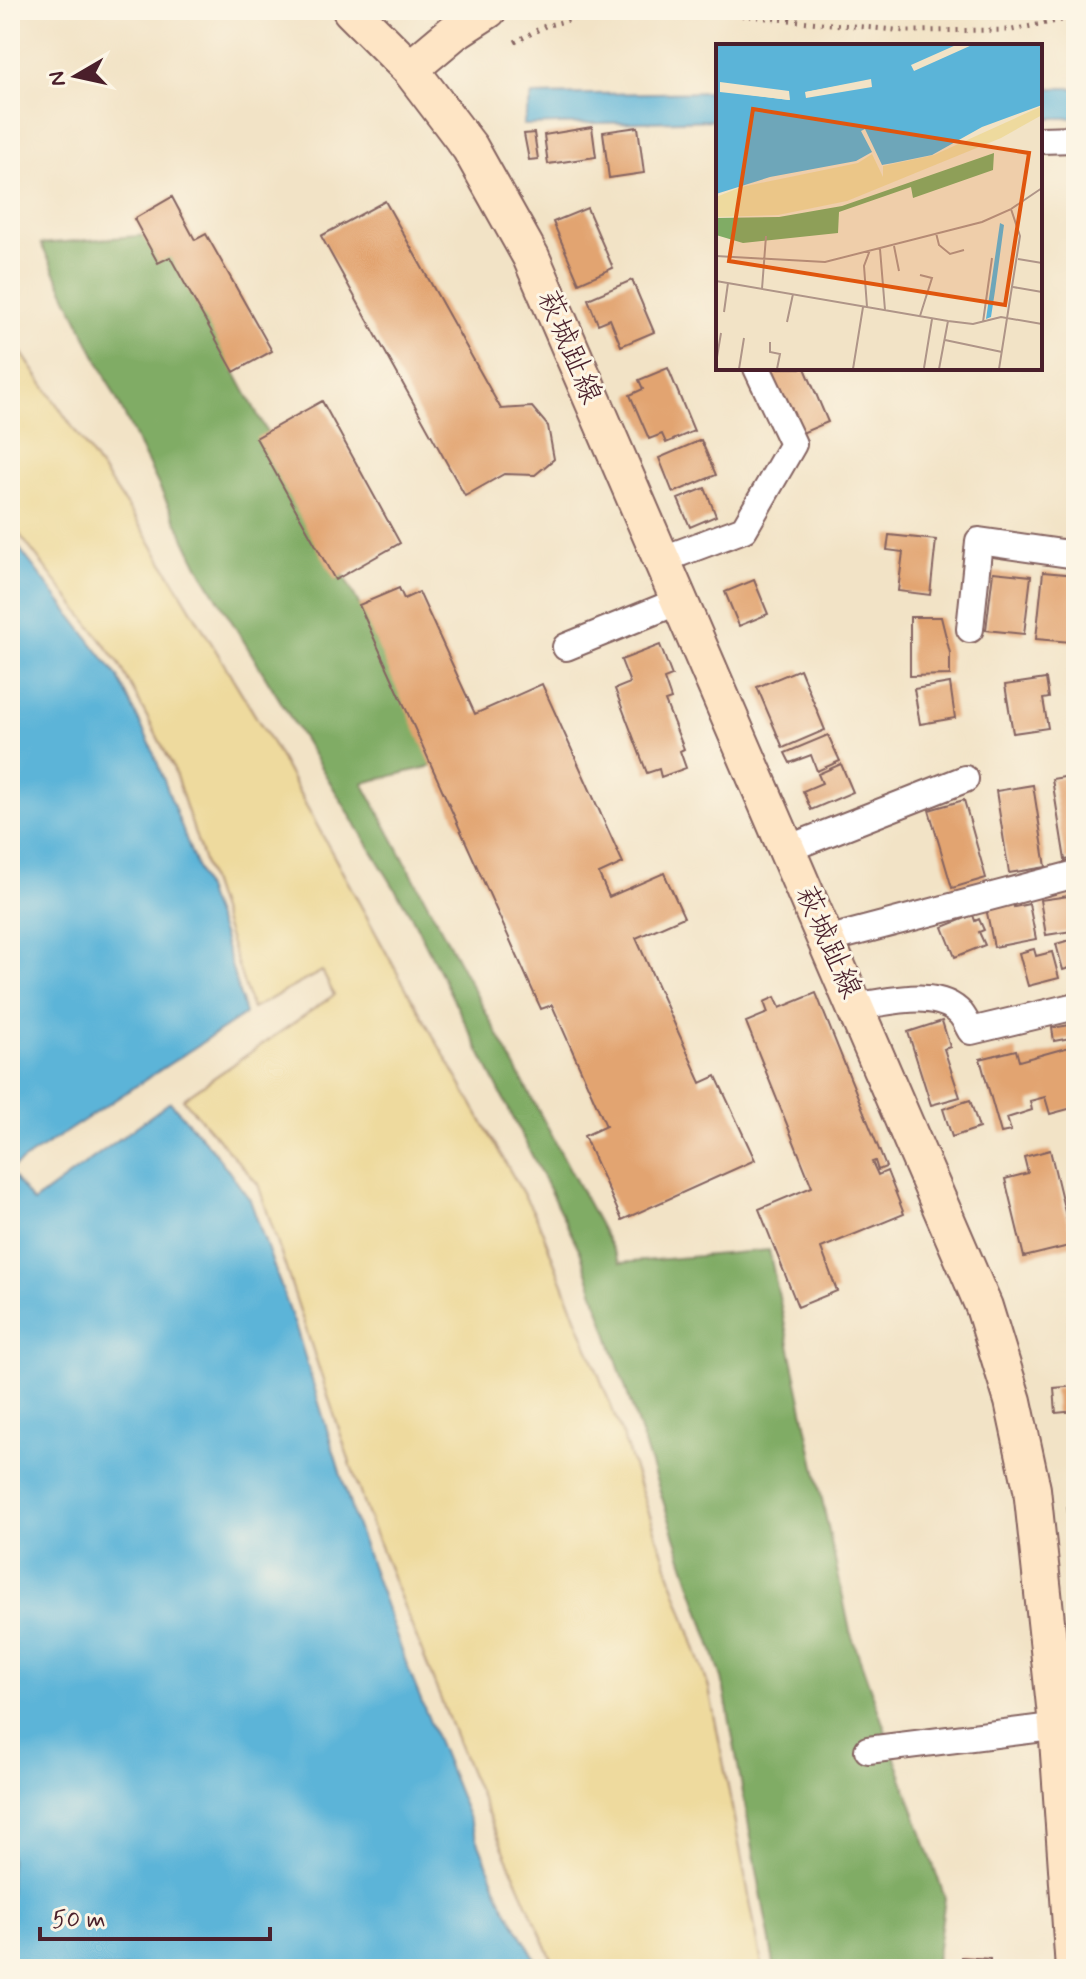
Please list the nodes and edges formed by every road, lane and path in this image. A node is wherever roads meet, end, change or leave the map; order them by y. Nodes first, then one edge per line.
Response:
1 (351, 10) edge
2 (488, 10) edge
3 (1076, 17) edge
4 (515, 42) dead end
5 (410, 69) junction
6 (1076, 139) edge
7 (1042, 140) edge
8 (758, 370) edge
9 (1076, 555) edge
10 (661, 560) junction
11 (679, 601) junction
12 (970, 629) dead end
13 (566, 647) dead end
14 (965, 779) dead end
15 (787, 849) junction
16 (1076, 874) edge
17 (826, 940) junction
18 (856, 1006) junction
19 (1076, 1006) edge
20 (1066, 1724) edge
21 (868, 1750) dead end
22 (1074, 1969) edge

1 - 5 main road, 萩城趾線
2 - 5 main road
3 - 4 path
5 - 10 main road, 萩城趾線
6 - 7 street
8 - 10 street
9 - 12 street
10 - 11 main road, 萩城趾線
11 - 13 street
11 - 15 main road, 萩城趾線
14 - 15 street
15 - 17 main road, 萩城趾線
16 - 17 street
17 - 18 main road, 萩城趾線
18 - 19 street
18 - 20 main road, 萩城趾線
20 - 21 street
20 - 22 main road, 萩城趾線

